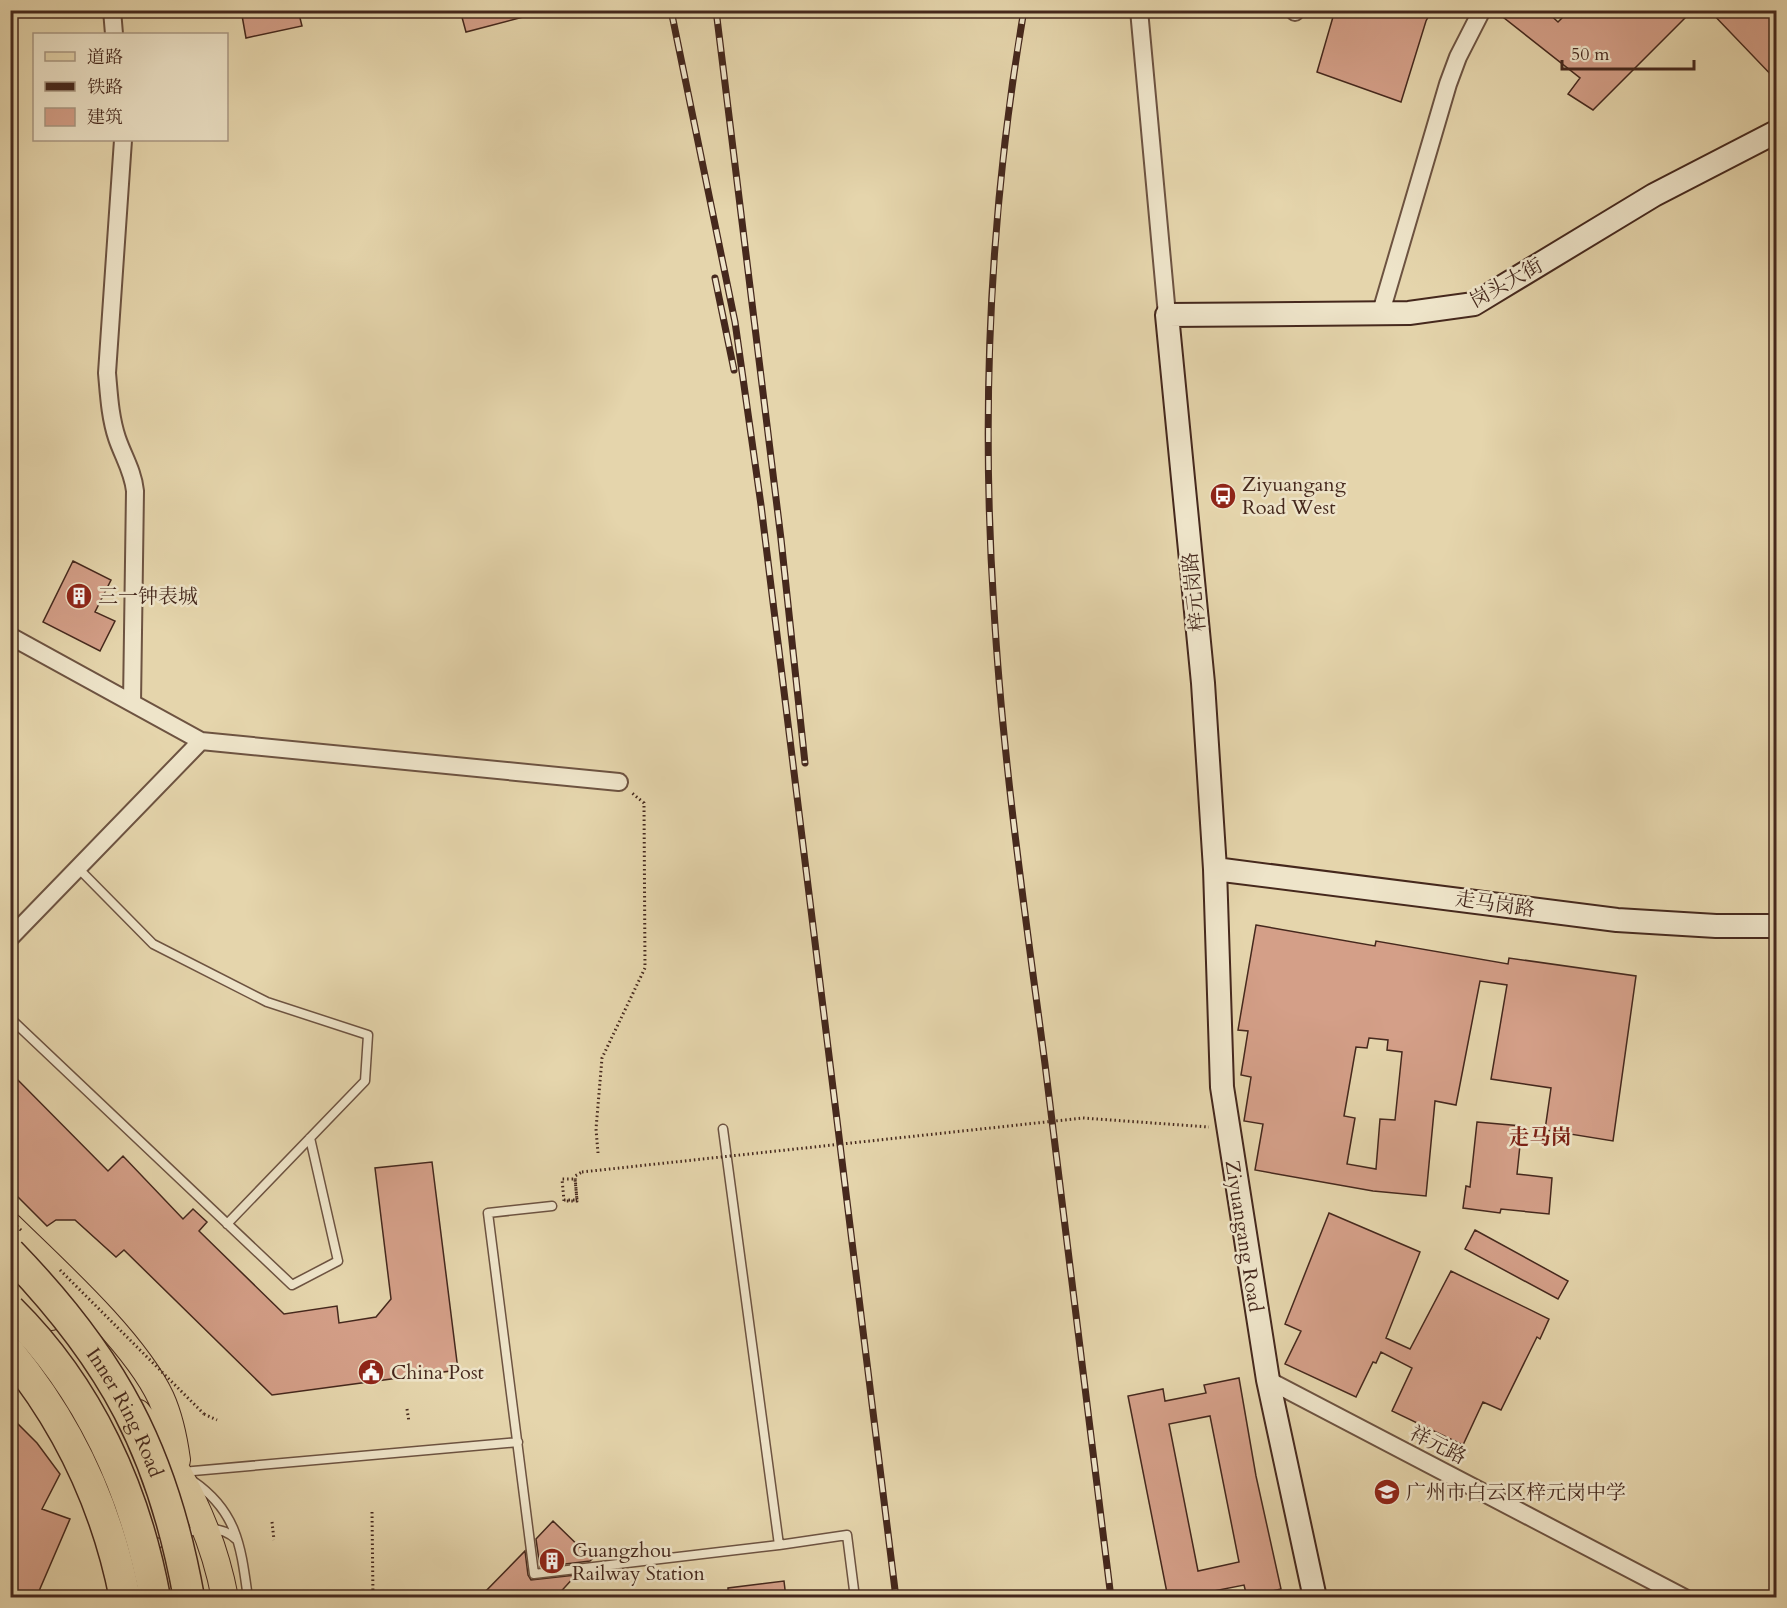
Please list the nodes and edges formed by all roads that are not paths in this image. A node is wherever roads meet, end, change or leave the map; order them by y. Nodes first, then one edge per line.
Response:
1 (112, 10) edge
2 (1139, 10) edge
3 (1482, 10) edge
4 (114, 33) edge
5 (1776, 132) edge
6 (123, 141) edge
7 (1381, 312) junction
8 (1167, 315) junction
9 (10, 636) edge
10 (132, 703) junction
11 (201, 741) junction
12 (619, 782) road end
13 (10, 794) edge
14 (10, 813) edge
15 (78, 868) junction
16 (1215, 869) junction
17 (1776, 926) edge
18 (10, 938) edge
19 (10, 1018) edge
20 (723, 1129) dead end
21 (309, 1138) junction
22 (552, 1206) road end
23 (227, 1224) junction
24 (16, 1239) edge
25 (10, 1277) edge
26 (10, 1310) edge
27 (10, 1330) edge
28 (10, 1353) edge
29 (10, 1372) edge
30 (1268, 1380) junction
31 (160, 1397) junction
32 (128, 1417) junction
33 (89, 1439) junction
34 (518, 1442) junction
35 (105, 1472) junction
36 (179, 1472) junction
37 (205, 1528) junction
38 (241, 1545) junction
39 (779, 1545) junction
40 (146, 1548) junction
41 (125, 1598) edge
42 (139, 1598) edge
43 (153, 1598) edge
44 (179, 1598) edge
45 (189, 1598) edge
46 (225, 1598) edge
47 (248, 1598) edge
48 (855, 1598) edge
49 (1315, 1598) edge
50 (1685, 1598) edge

1 - 4 street
2 - 8 street
3 - 7 street
5 - 7 street, 岗头大街
6 - 10 street
7 - 8 street, 岗头大街
8 - 16 street, 梓元岗路
9 - 10 street
10 - 11 street
11 - 12 street
11 - 15 street
13 - 14 lane
15 - 18 street
15 - 21 lane
16 - 17 street, 走马岗路
16 - 30 street, Ziyuangang Road
19 - 23 lane
20 - 39 lane
21 - 23 lane
21 - 23 lane
22 - 34 lane
24 - 31 main road
24 - 45 highway, Inner Ring Road, bridge
25 - 32 main road
26 - 43 highway, Inner Ring Road, bridge
27 - 33 main road
28 - 41 highway, bridge
29 - 35 street
30 - 49 street, Ziyuangang Road
30 - 50 street, 祥元路
31 - 32 main road
31 - 36 main road
32 - 33 main road
32 - 36 main road
32 - 40 main road
33 - 35 main road
34 - 36 lane
34 - 39 lane
35 - 40 main road
36 - 37 main road
36 - 38 lane
37 - 38 lane
37 - 40 lane
37 - 46 main road
38 - 47 lane
39 - 48 lane
40 - 42 main road
40 - 43 main road
40 - 44 main road

